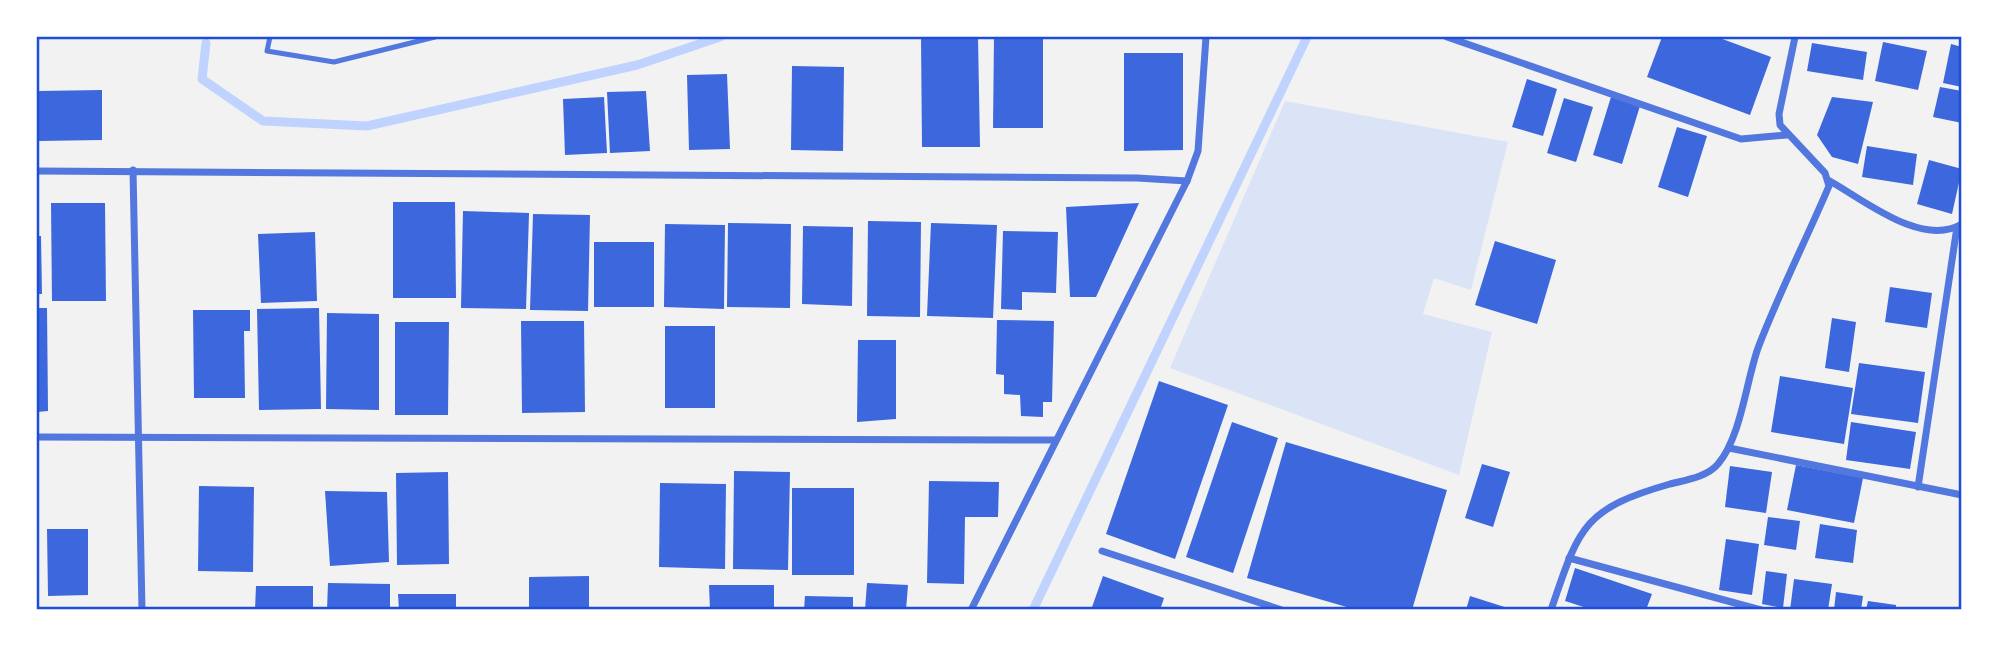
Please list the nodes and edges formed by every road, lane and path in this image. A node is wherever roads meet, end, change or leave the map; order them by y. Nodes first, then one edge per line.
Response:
1 (270, 37) edge
2 (435, 37) edge
3 (1206, 37) edge
4 (1447, 37) edge
5 (1796, 37) edge
6 (1787, 135) junction
7 (133, 170) junction
8 (37, 171) edge
9 (1828, 180) junction
10 (1187, 181) junction
11 (1960, 226) edge
12 (138, 435) junction
13 (37, 437) edge
14 (1054, 440) junction
15 (1729, 448) junction
16 (1918, 487) junction
17 (1962, 495) edge
18 (1102, 551) dead end
19 (1569, 558) junction
20 (142, 610) edge
21 (971, 610) edge
22 (1282, 610) edge
23 (1551, 610) edge
24 (1760, 610) edge

1 - 2 lane
3 - 10 street
4 - 6 street
5 - 6 street
6 - 9 street
7 - 8 street
7 - 10 street
7 - 12 street
9 - 11 street
9 - 15 street
10 - 14 street
11 - 16 street
12 - 13 street
12 - 14 street
12 - 20 street
14 - 21 street
15 - 16 street
15 - 19 street
16 - 17 street
18 - 22 street
19 - 23 street
19 - 24 street

